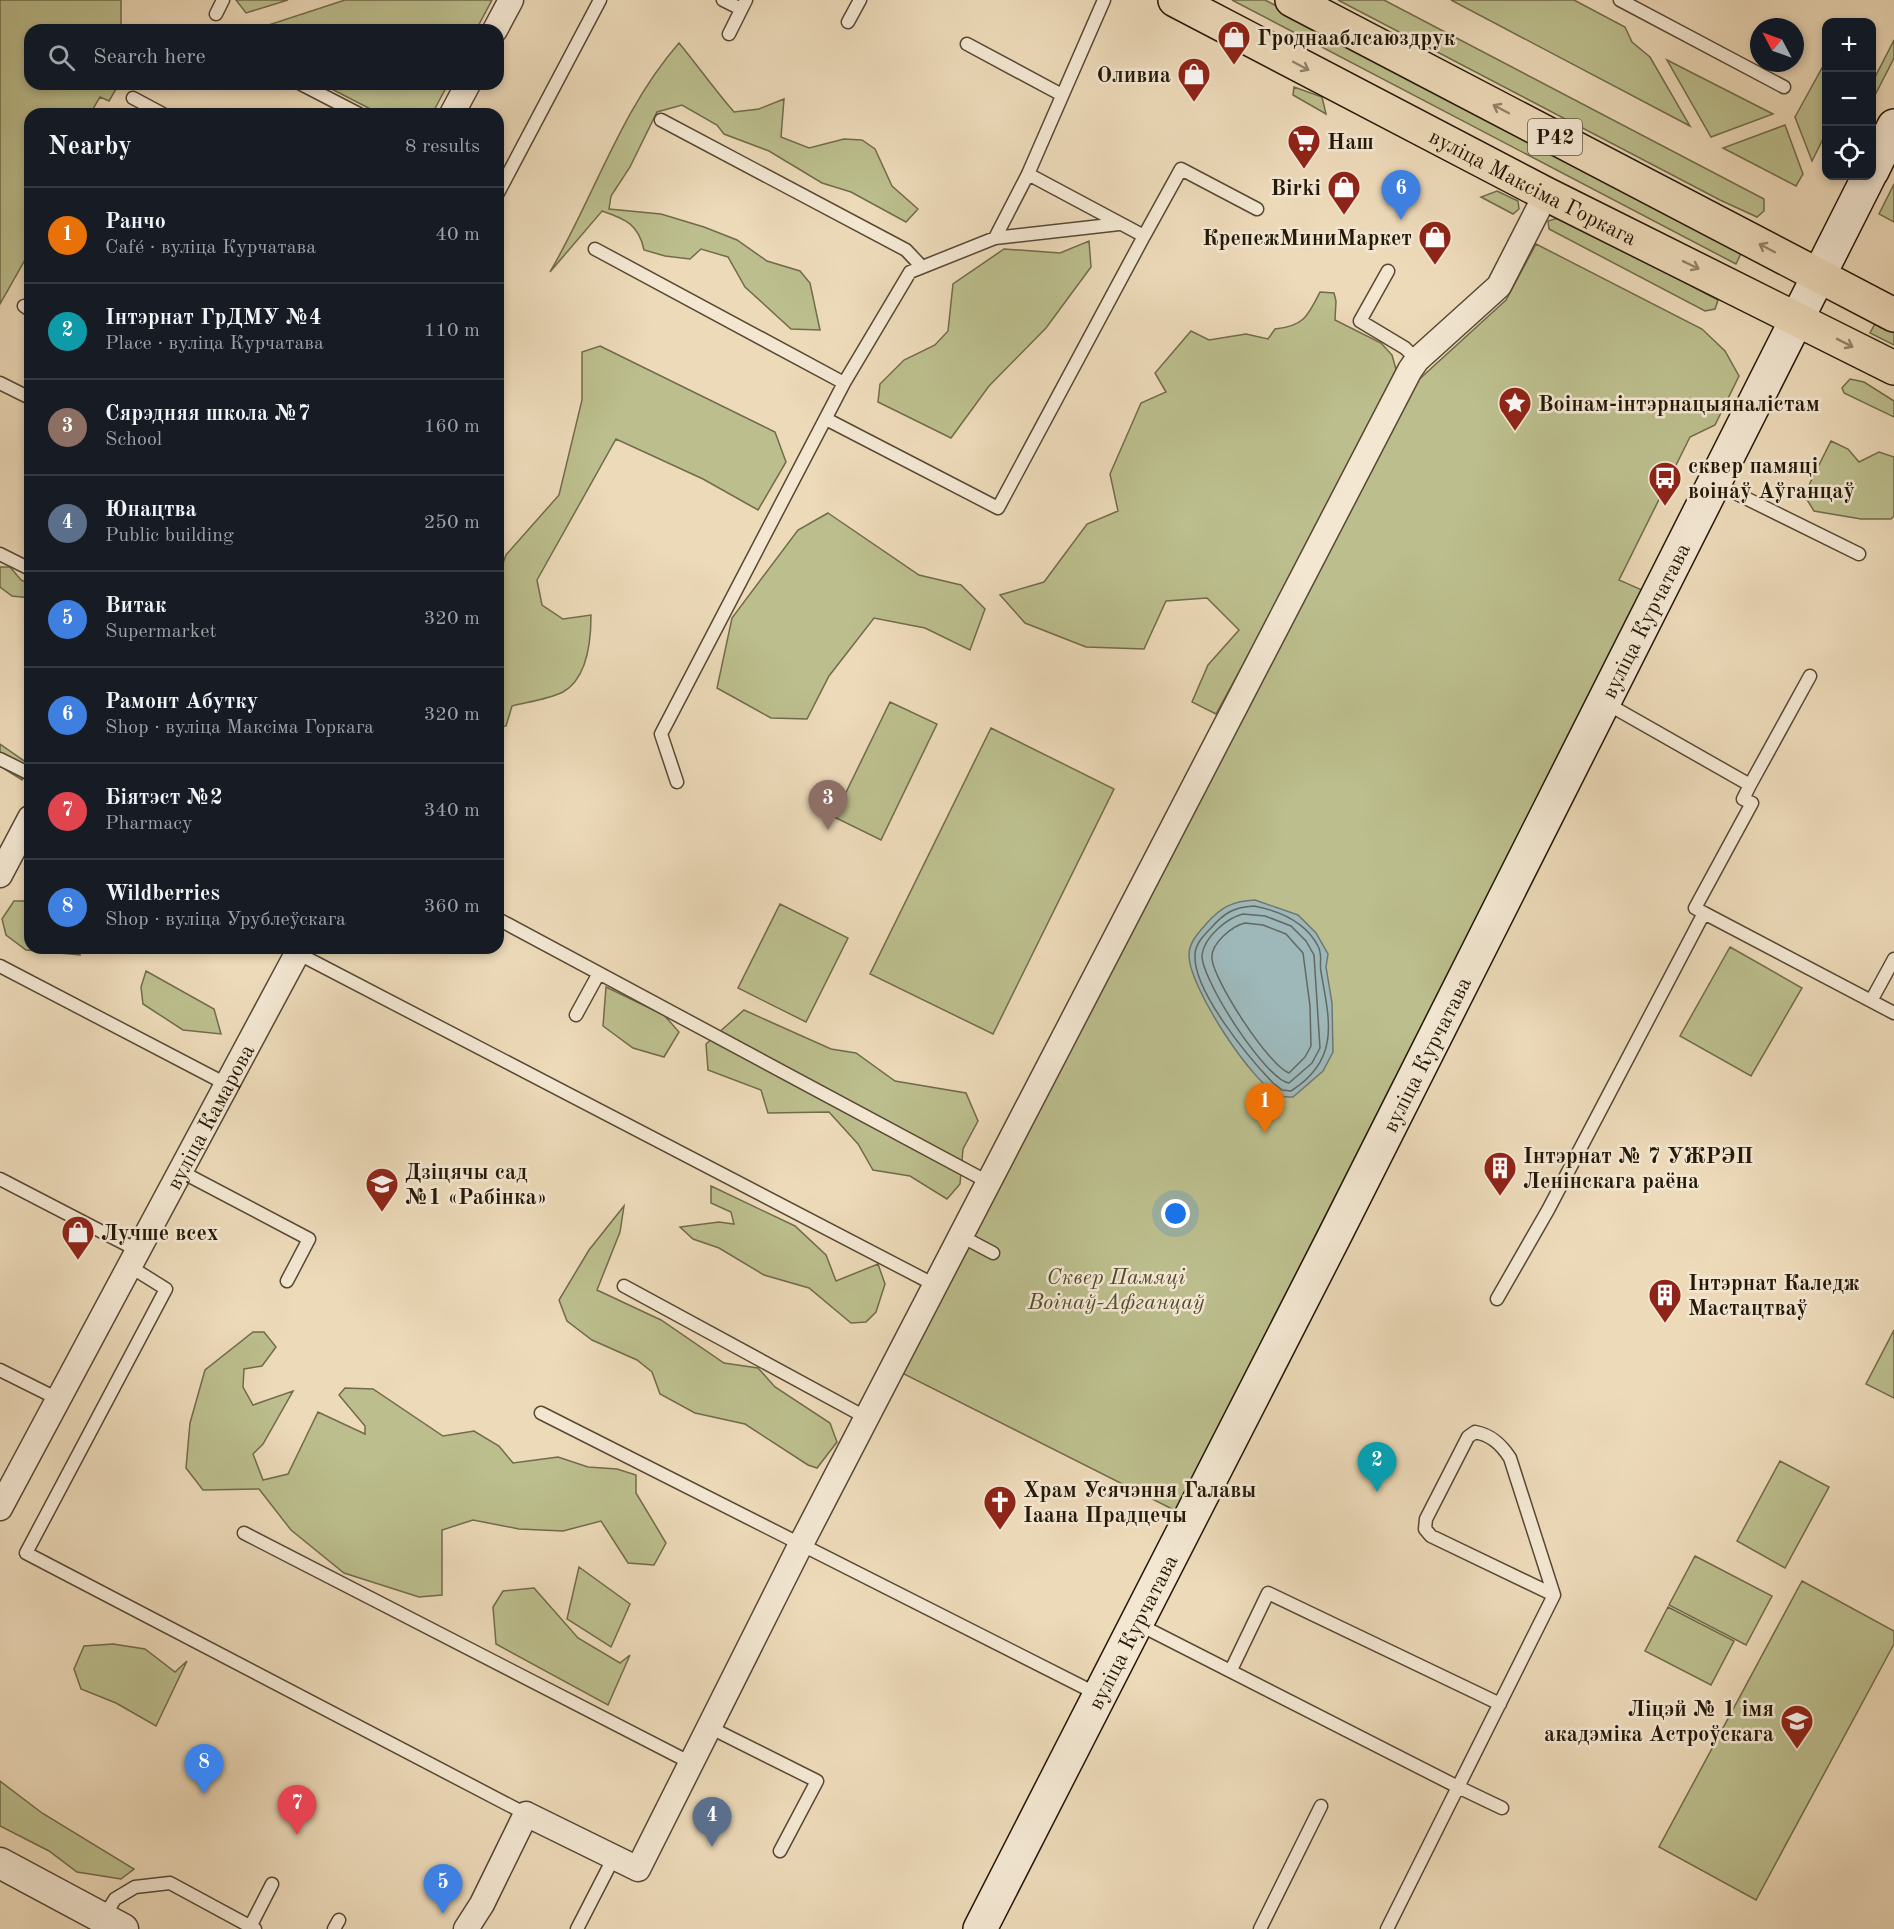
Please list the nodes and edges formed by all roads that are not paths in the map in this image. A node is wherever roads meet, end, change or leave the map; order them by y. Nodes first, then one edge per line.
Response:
1 (224, 0) edge
2 (511, 0) edge
3 (600, 0) edge
4 (723, 0) edge
5 (860, 0) edge
6 (1104, 0) edge
7 (1175, 0) edge
8 (1292, 0) edge
9 (1624, 1) edge
10 (744, 4) edge
11 (216, 14) dead end
12 (848, 22) dead end
13 (498, 24) edge
14 (729, 34) dead end
15 (967, 44) dead end
16 (1784, 87) dead end
17 (313, 90) edge
18 (465, 90) edge
19 (1062, 95) junction
20 (133, 98) dead end
21 (152, 108) edge
22 (348, 108) edge
23 (455, 108) edge
24 (661, 120) dead end
25 (1894, 126) edge
26 (1876, 163) edge
27 (1028, 174) junction
28 (1867, 180) edge
29 (504, 182) edge
30 (1546, 194) junction
31 (1257, 209) dead end
32 (1119, 224) junction
33 (1144, 236) junction
34 (996, 238) junction
35 (595, 249) dead end
36 (922, 267) junction
37 (1388, 271) dead end
38 (1819, 275) junction
39 (1894, 315) edge
40 (1797, 319) junction
41 (1417, 360) junction
42 (1894, 368) edge
43 (0, 383) edge
44 (844, 383) junction
45 (24, 395) edge
46 (826, 419) junction
47 (1713, 483) junction
48 (0, 554) edge
49 (1859, 554) dead end
50 (24, 566) edge
51 (1810, 676) dead end
52 (1603, 702) junction
53 (0, 759) edge
54 (24, 771) edge
55 (677, 782) dead end
56 (1750, 785) junction
57 (24, 829) edge
58 (0, 875) edge
59 (1704, 913) junction
60 (504, 922) edge
61 (296, 954) edge
62 (304, 954) edge
63 (1894, 959) edge
64 (0, 966) edge
65 (599, 972) junction
66 (1871, 1001) junction
67 (1894, 1013) edge
68 (576, 1015) dead end
69 (226, 1084) junction
70 (180, 1171) junction
71 (0, 1179) edge
72 (988, 1182) junction
73 (960, 1236) junction
74 (993, 1253) dead end
75 (133, 1258) junction
76 (287, 1281) dead end
77 (935, 1285) junction
78 (624, 1286) dead end
79 (1497, 1299) dead end
80 (0, 1370) edge
81 (58, 1399) junction
82 (541, 1413) dead end
83 (867, 1418) junction
84 (0, 1508) edge
85 (244, 1533) dead end
86 (801, 1544) junction
87 (1554, 1594) junction
88 (1138, 1623) junction
89 (1231, 1670) junction
90 (1100, 1695) junction
91 (1500, 1704) junction
92 (711, 1728) junction
93 (693, 1764) junction
94 (1458, 1787) junction
95 (1321, 1806) dead end
96 (1502, 1808) dead end
97 (526, 1814) junction
98 (780, 1851) dead end
99 (614, 1857) junction
100 (0, 1863) edge
101 (272, 1884) dead end
102 (113, 1924) edge
103 (252, 1928) edge
104 (466, 1929) edge
105 (577, 1929) edge
106 (980, 1929) edge
107 (1260, 1929) edge
108 (1387, 1929) edge

1 - 11 lane
2 - 13 street
3 - 29 lane
4 - 10 lane
5 - 12 lane
6 - 19 lane
7 -> 30 main road, вуліца Максіма Горкага / Р42
38 -> 8 main road, Р42
9 - 16 lane
10 - 14 lane
15 - 19 lane
17 - 22 lane
18 - 23 street
19 - 27 lane
20 - 21 lane
24 - 36 lane
25 - 26 main road
27 - 32 lane
27 - 34 lane
28 - 38 main road, вуліца Курчатава
30 -> 40 main road, вуліца Максіма Горкага / Р42
30 - 41 street
31 - 33 lane
32 - 33 lane
32 - 34 lane
33 - 46 lane
34 - 36 lane
35 - 44 lane
36 - 44 lane
37 - 41 lane
38 - 39 main road, Р42
38 - 40 main road, вуліца Курчатава
40 -> 42 main road, вуліца Максіма Горкага / Р42
40 - 47 main road, вуліца Курчатава
41 - 72 street
43 - 45 lane
44 - 46 lane
46 - 55 lane
47 - 49 lane
47 - 52 main road, вуліца Курчатава
48 - 50 lane
51 - 56 lane
52 - 56 lane
52 - 88 main road, вуліца Курчатава
53 - 54 lane
56 - 59 lane
57 - 58 street
59 - 66 lane
59 - 79 lane
60 - 65 lane
61 - 69 street, вуліца Камарова
62 - 77 lane
63 - 66 lane
64 - 69 lane
65 - 68 lane
65 - 72 lane
66 - 67 lane
69 - 70 street, вуліца Камарова
70 - 75 street, вуліца Камарова
70 - 76 lane
71 - 75 lane
72 - 73 street
73 - 74 lane
73 - 77 street
75 - 81 street, вуліца Камарова
75 - 97 lane
77 - 83 street
78 - 83 lane
80 - 81 lane
81 - 84 street, вуліца Камарова
82 - 86 lane
83 - 86 street
85 - 93 lane
86 - 90 lane
86 - 92 street
87 - 87 lane
87 - 91 lane
88 - 89 lane
88 - 90 main road, вуліца Курчатава
89 - 91 lane
89 - 94 lane
90 - 106 main road, вуліца Курчатава
91 - 94 lane
92 - 93 street
92 - 98 lane
93 - 99 street
94 - 96 lane
94 - 108 lane
95 - 107 lane
97 - 99 street
97 - 104 street
99 - 105 lane
100 - 102 street
101 - 103 lane
102 - 103 lane

